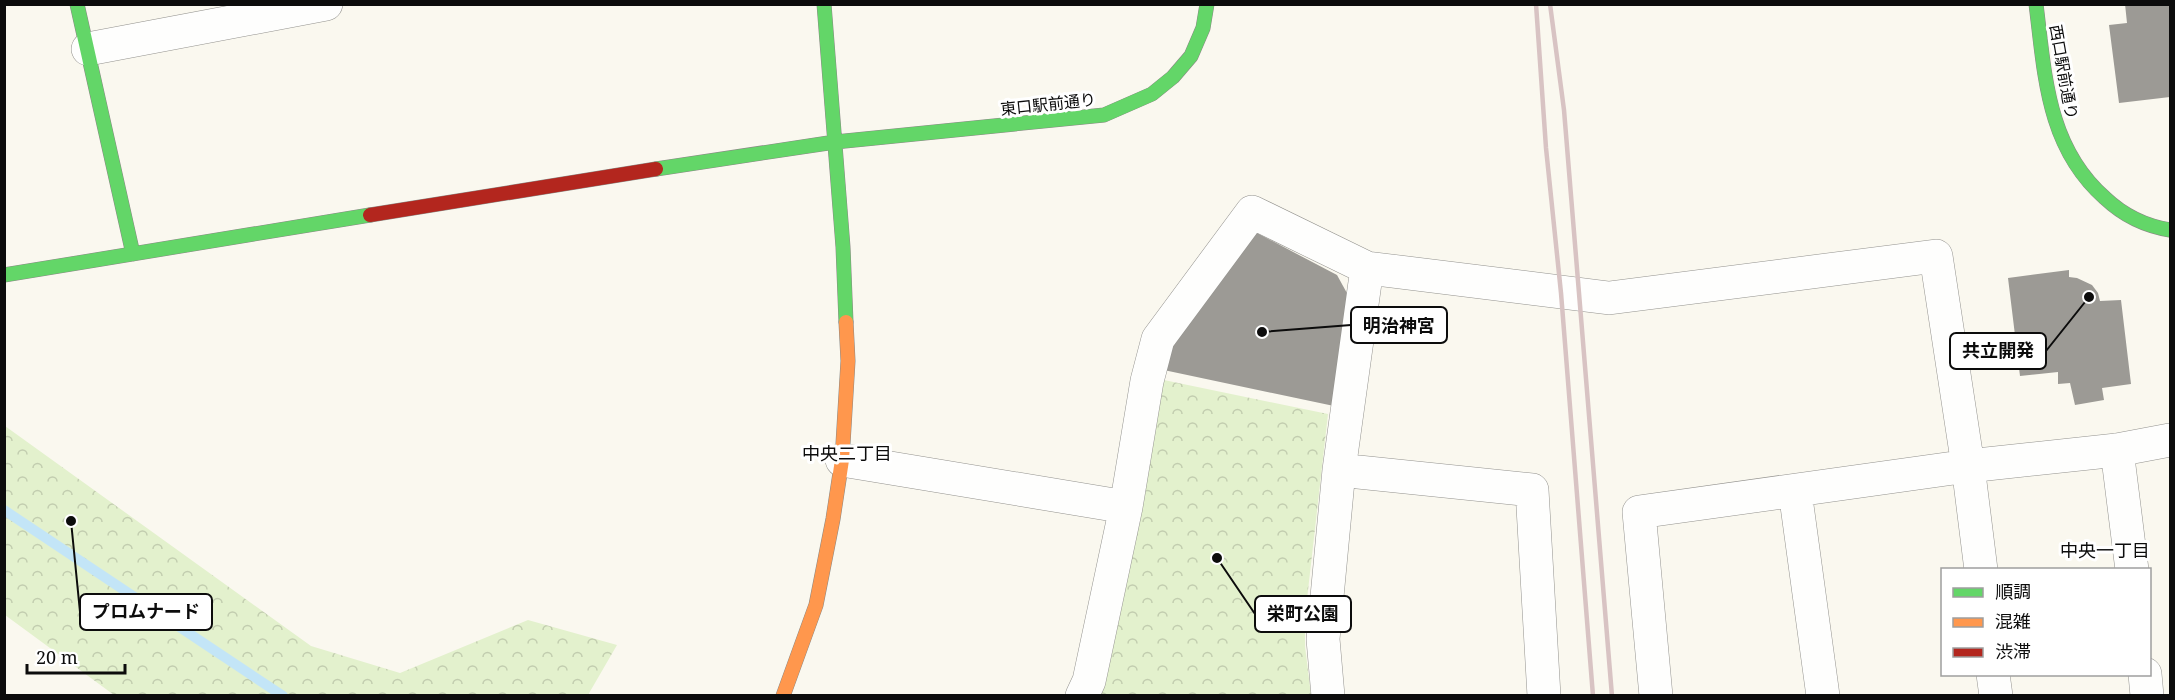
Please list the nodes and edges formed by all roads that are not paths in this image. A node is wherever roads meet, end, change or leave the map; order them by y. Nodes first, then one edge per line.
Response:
1 (77, 4) edge
2 (326, 4) edge
3 (824, 4) edge
4 (1207, 4) edge
5 (2036, 4) edge
6 (88, 49) junction
7 (835, 142) junction
8 (2170, 230) edge
9 (133, 254) junction
10 (1367, 268) junction
11 (4, 275) edge
12 (2170, 440) edge
13 (2117, 450) junction
14 (842, 460) junction
15 (1968, 466) junction
16 (1339, 470) junction
17 (1795, 491) junction
18 (1126, 507) junction
19 (1981, 568) edge
20 (2132, 568) edge
21 (1993, 676) edge
22 (2145, 676) edge
23 (783, 696) edge
24 (1082, 696) edge
25 (1328, 696) edge
26 (1544, 696) edge
27 (1656, 696) edge
28 (1823, 696) edge
29 (1996, 696) edge
30 (2147, 696) edge

1 - 6 street
2 - 6 street
3 - 7 street
4 - 7 street, 東口駅前通り
5 - 8 street, 西口駅前通り
6 - 9 street
7 - 9 street, 東口駅前通り
7 - 14 street
9 - 11 street, 東口駅前通り
10 - 15 street
10 - 16 street
10 - 18 street
12 - 13 street
13 - 15 street
13 - 20 street
14 - 18 street
14 - 23 street
15 - 17 street
15 - 19 street
16 - 25 street
16 - 26 street
17 - 27 street
17 - 28 street
18 - 24 street
21 - 29 street
22 - 30 street

